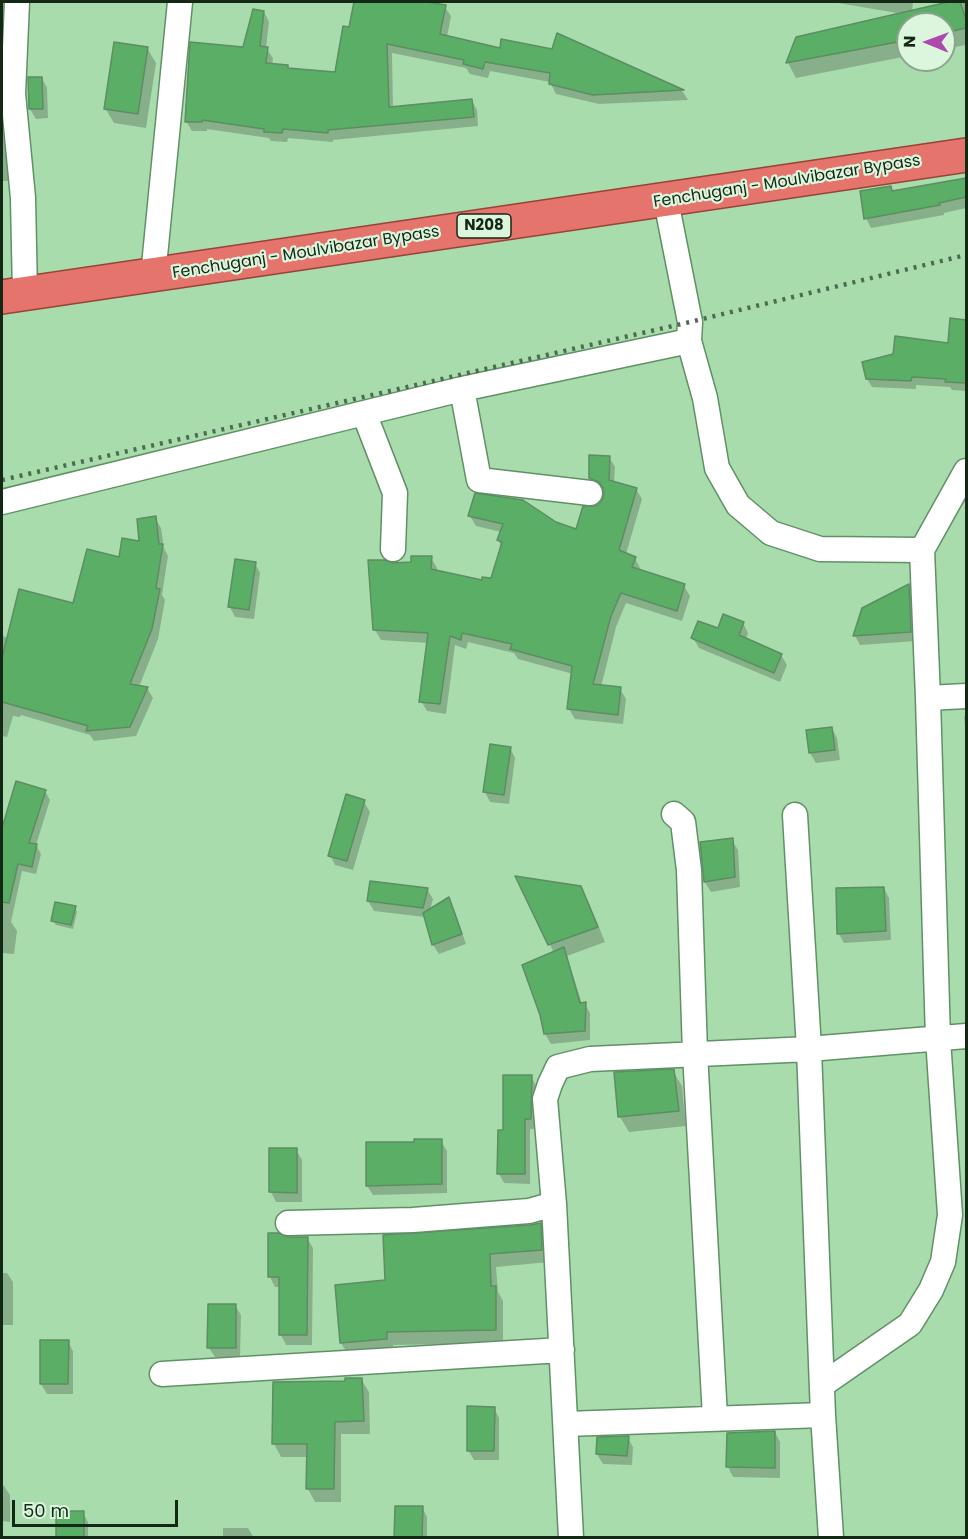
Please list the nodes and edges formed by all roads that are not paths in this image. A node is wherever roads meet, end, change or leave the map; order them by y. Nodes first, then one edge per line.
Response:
1 (17, 2) edge
2 (180, 2) edge
3 (966, 155) edge
4 (666, 201) junction
5 (153, 276) junction
6 (13, 296) edge
7 (689, 341) junction
8 (462, 389) junction
9 (364, 413) junction
10 (966, 471) edge
11 (590, 493) dead end
12 (2, 502) edge
13 (393, 549) dead end
14 (922, 550) junction
15 (966, 696) edge
16 (928, 698) junction
17 (674, 814) dead end
18 (795, 815) dead end
19 (966, 1036) edge
20 (938, 1039) junction
21 (809, 1048) junction
22 (695, 1053) junction
23 (554, 1204) junction
24 (288, 1223) dead end
25 (561, 1350) junction
26 (162, 1374) dead end
27 (822, 1385) junction
28 (823, 1415) junction
29 (715, 1418) junction
30 (566, 1424) junction
31 (571, 1538) edge
32 (831, 1538) edge

1 - 6 street
2 - 5 street
3 - 4 highway, Fenchuganj - Moulvibazar Bypass / N208
4 - 5 highway, Fenchuganj - Moulvibazar Bypass / N208
4 - 7 street
5 - 6 highway, Fenchuganj - Moulvibazar Bypass / N208
7 - 8 street
7 - 14 street
8 - 9 street
8 - 11 street
9 - 12 street
9 - 13 street
10 - 14 street
14 - 16 street
15 - 16 street
16 - 20 street
17 - 22 street
18 - 21 street
19 - 20 street
20 - 21 street
20 - 27 street
21 - 22 street
21 - 27 street
22 - 23 street
22 - 29 street
23 - 24 street
23 - 25 street
25 - 26 street
25 - 30 street
27 - 28 street
28 - 29 street
28 - 32 street
29 - 30 street
30 - 31 street

